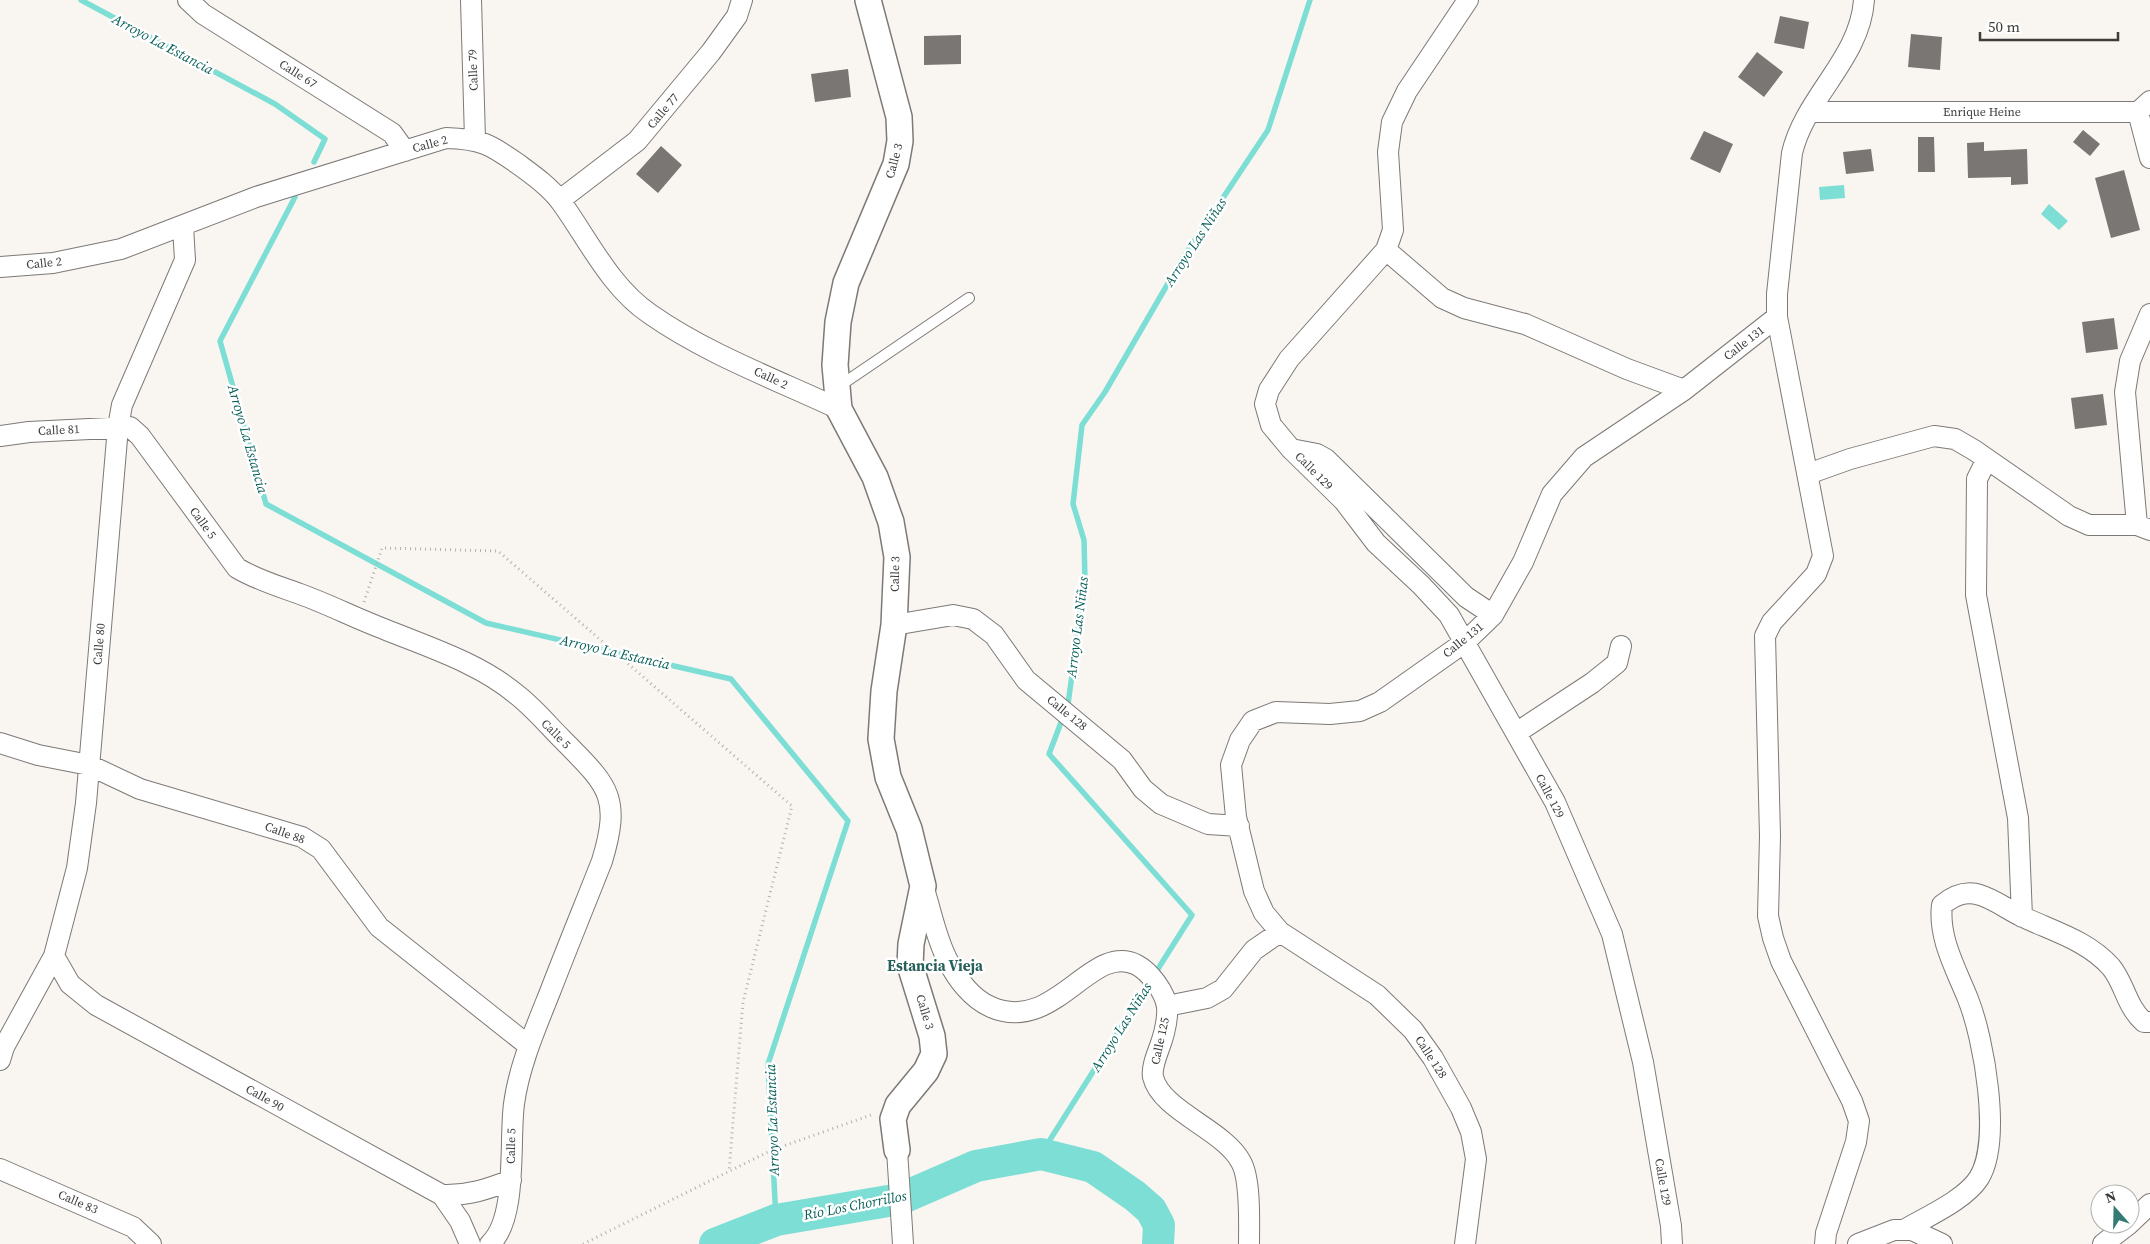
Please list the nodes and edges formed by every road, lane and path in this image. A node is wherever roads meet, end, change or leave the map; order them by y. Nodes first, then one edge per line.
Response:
1 (188, 0) edge
2 (471, 0) edge
3 (742, 0) edge
4 (868, 0) edge
5 (1468, 0) edge
6 (1864, 0) edge
7 (2144, 107) edge
8 (1810, 112) junction
9 (475, 139) junction
10 (405, 151) junction
11 (2150, 158) edge
12 (560, 200) junction
13 (183, 226) junction
14 (1386, 250) junction
15 (0, 267) edge
16 (969, 298) dead end
17 (2150, 314) edge
18 (1777, 317) junction
19 (1684, 390) junction
20 (838, 398) junction
21 (118, 427) junction
22 (0, 436) edge
23 (1291, 449) junction
24 (1987, 459) junction
25 (1808, 474) junction
26 (2143, 528) edge
27 (1493, 615) junction
28 (358, 619) junction
29 (894, 625) junction
30 (1465, 642) junction
31 (1621, 646) dead end
32 (1516, 732) junction
33 (0, 743) edge
34 (89, 765) junction
35 (1239, 826) junction
36 (923, 886) junction
37 (2022, 917) junction
38 (1280, 932) junction
39 (54, 956) junction
40 (1167, 1006) junction
41 (2150, 1022) edge
42 (529, 1046) junction
43 (0, 1060) edge
44 (898, 1105) junction
45 (896, 1150) joint
46 (0, 1169) edge
47 (730, 1171) junction
48 (511, 1180) junction
49 (442, 1195) junction
50 (2150, 1204) edge
51 (2140, 1213) edge
52 (1904, 1230) junction
53 (2115, 1234) edge
54 (151, 1244) edge
55 (470, 1244) edge
56 (490, 1244) edge
57 (584, 1244) edge
58 (903, 1244) edge
59 (1249, 1244) edge
60 (1465, 1244) edge
61 (1672, 1244) edge
62 (1825, 1244) edge
63 (1858, 1244) edge
64 (1942, 1244) edge
65 (2103, 1244) edge

1 - 10 street, Calle 67
2 - 9 street, Calle 79
3 - 12 street, Calle 77
4 - 20 street, Calle 3
5 - 14 street
6 - 8 street
7 - 8 street, Enrique Heine
7 - 11 street
8 - 18 street
9 - 10 street, Calle 2
9 - 12 street, Calle 2
10 - 13 street, Calle 2
12 - 20 street, Calle 2
13 - 15 street, Calle 2
13 - 21 street, Calle 80
14 - 19 street
14 - 23 street, Calle 129
16 - 20 lane
17 - 26 street
18 - 19 street, Calle 131
18 - 25 street
19 - 27 street, Calle 131
20 - 29 street, Calle 3
21 - 22 street, Calle 81
21 - 28 street, Calle 5
21 - 34 street, Calle 80
23 - 27 street
23 - 30 street, Calle 129
24 - 25 street
24 - 26 street
24 - 37 street
25 - 62 street
27 - 30 street, Calle 131
28 - 42 street, Calle 5
28 - 47 path
29 - 35 street, Calle 128
29 - 36 street, Calle 3
30 - 32 street, Calle 129
30 - 35 street, Calle 131
31 - 32 street
32 - 61 street, Calle 129
33 - 34 street, Calle 88
34 - 39 street, Calle 80
34 - 42 street, Calle 88
35 - 38 street, Calle 131
36 - 40 street, Calle 125
36 - 44 street, Calle 3
37 - 41 street
37 - 52 street
38 - 40 street
38 - 60 street, Calle 128
39 - 43 street, Calle 80
39 - 49 street, Calle 90
40 - 59 street, Calle 125
42 - 48 street, Calle 5
44 - 45 street, Calle 3
44 - 47 path
45 - 58 street
46 - 54 street, Calle 83
47 - 57 path
48 - 49 street
48 - 56 street, Calle 5
49 - 55 street, Calle 90
50 - 51 street
52 - 63 street
52 - 64 street
53 - 65 street

